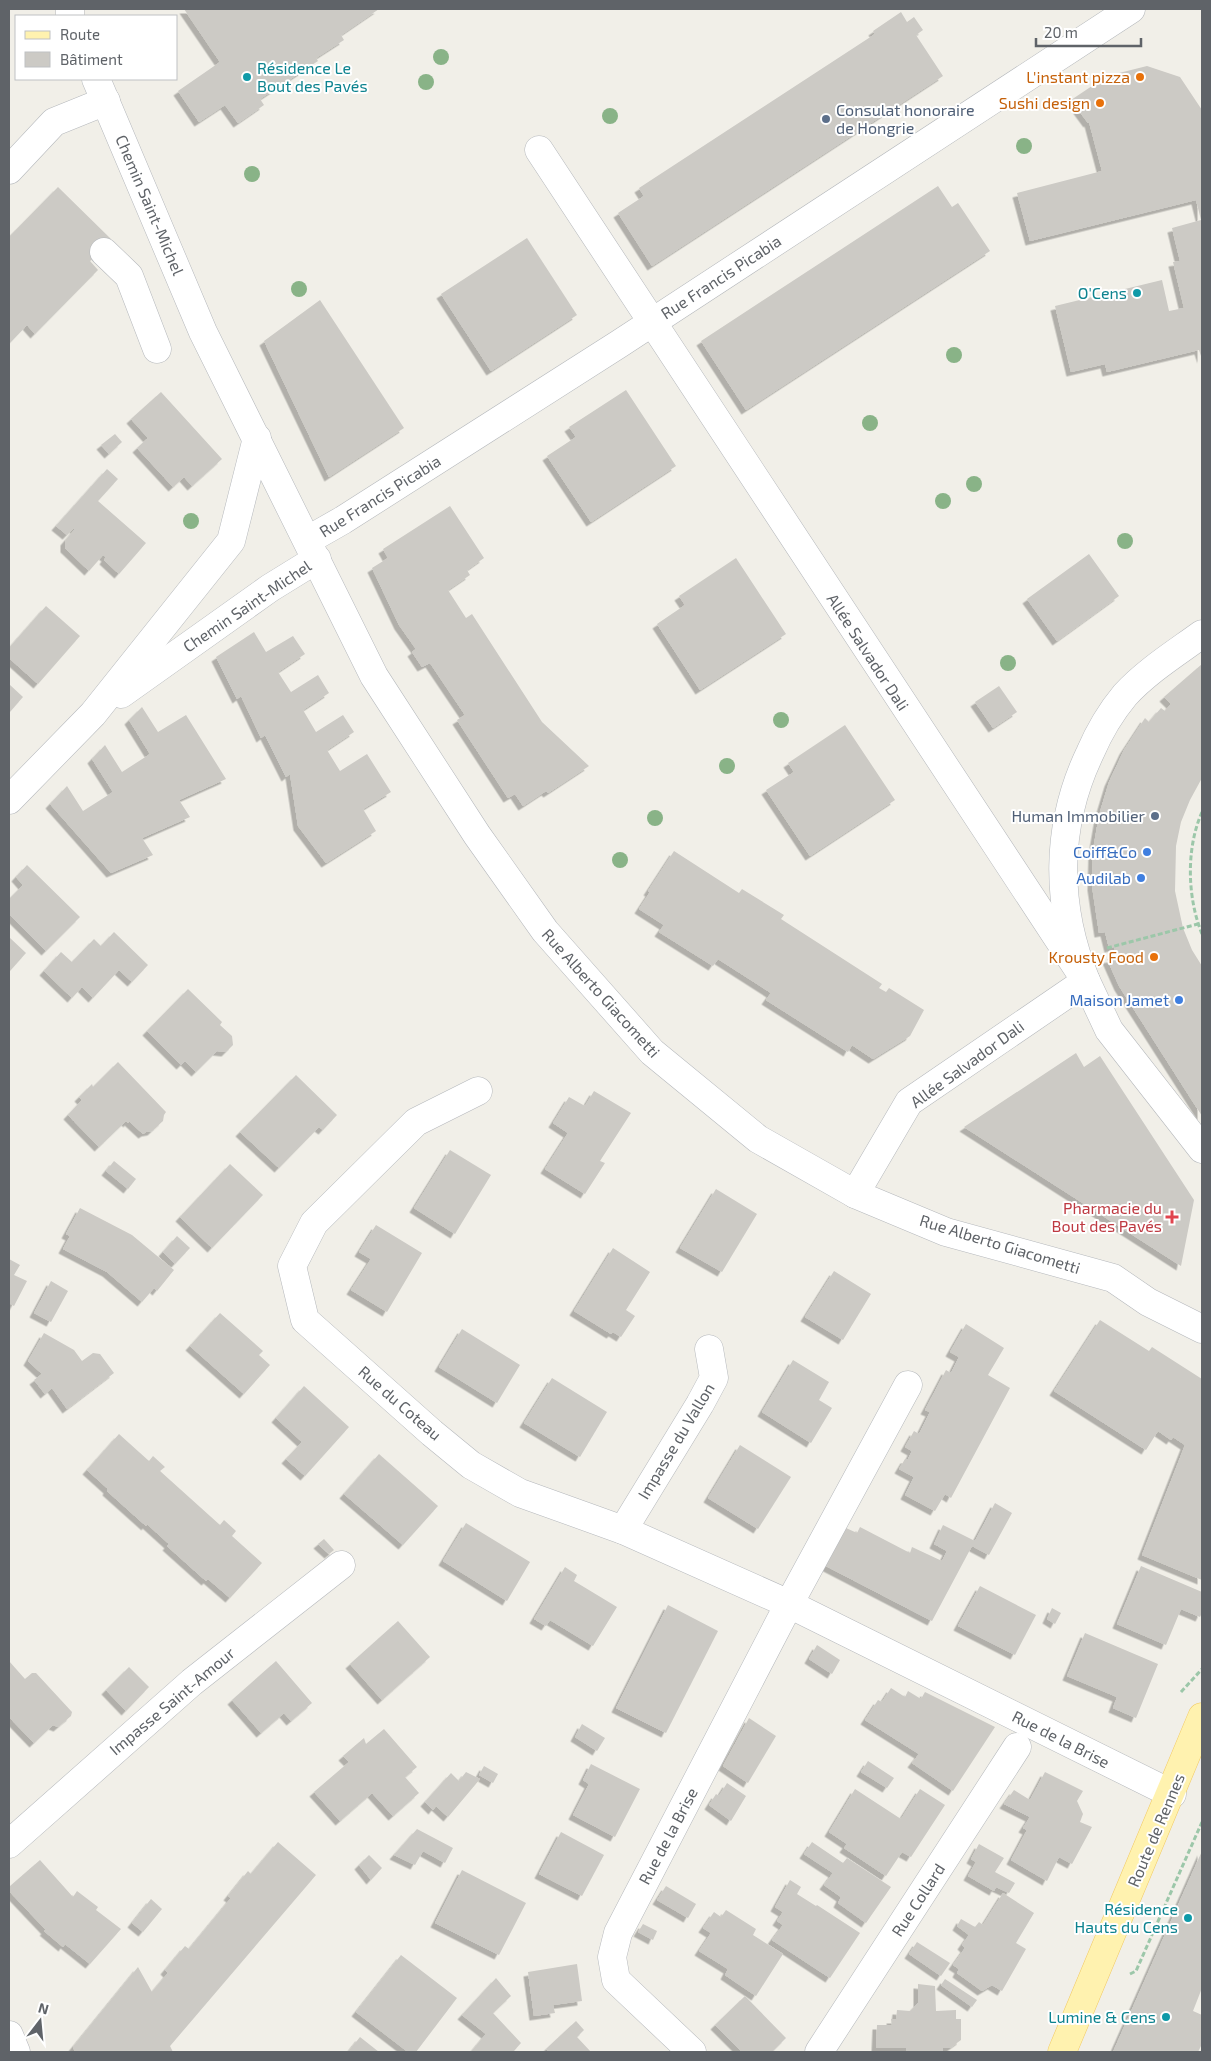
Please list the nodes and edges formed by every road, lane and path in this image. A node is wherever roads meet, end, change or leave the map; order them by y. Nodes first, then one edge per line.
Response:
1 (1131, 9) edge
2 (101, 90) edge
3 (538, 150) dead end
4 (9, 170) edge
5 (104, 252) dead end
6 (652, 322) junction
7 (156, 349) dead end
8 (258, 438) junction
9 (312, 549) junction
10 (1202, 634) edge
11 (93, 714) junction
12 (9, 800) edge
13 (1202, 812) edge
14 (1198, 924) junction
15 (1202, 934) edge
16 (1086, 980) junction
17 (478, 1091) dead end
18 (1202, 1149) edge
19 (855, 1194) junction
20 (1202, 1328) edge
21 (709, 1349) dead end
22 (908, 1385) dead end
23 (623, 1530) junction
24 (341, 1565) dead end
25 (789, 1604) junction
26 (1202, 1717) edge
27 (1017, 1747) dead end
28 (1172, 1794) junction
29 (9, 1844) edge
30 (9, 2035) edge
31 (16, 2052) edge
32 (692, 2052) edge
33 (819, 2052) edge
34 (1062, 2052) edge

1 - 6 street, Rue Francis Picabia
2 - 4 street
2 - 8 street, Chemin Saint-Michel
3 - 6 street, Allée Salvador Dali
5 - 7 street
6 - 9 street, Rue Francis Picabia
6 - 16 street, Allée Salvador Dali
8 - 9 street, Chemin Saint-Michel
8 - 11 street, Chemin Saint-Michel
9 - 11 street, Chemin Saint-Michel
9 - 19 street, Rue Alberto Giacometti
10 - 16 street, Allée Salvador Dali
11 - 12 street, Chemin Saint-Michel
13 - 14 path
14 - 15 path
14 - 16 path
16 - 18 street, Allée Salvador Dali
16 - 19 street, Allée Salvador Dali
17 - 23 street, Rue du Coteau
19 - 20 street, Rue Alberto Giacometti
21 - 23 street, Impasse du Vallon
22 - 25 street, Rue de la Brise
23 - 25 street, Rue du Coteau
24 - 29 street, Impasse Saint-Amour
25 - 28 street, Rue de la Brise
25 - 32 street, Rue de la Brise
26 - 28 main road, Route de Rennes
27 - 33 street, Rue Collard
28 - 34 main road, Route de Rennes
30 - 31 street

